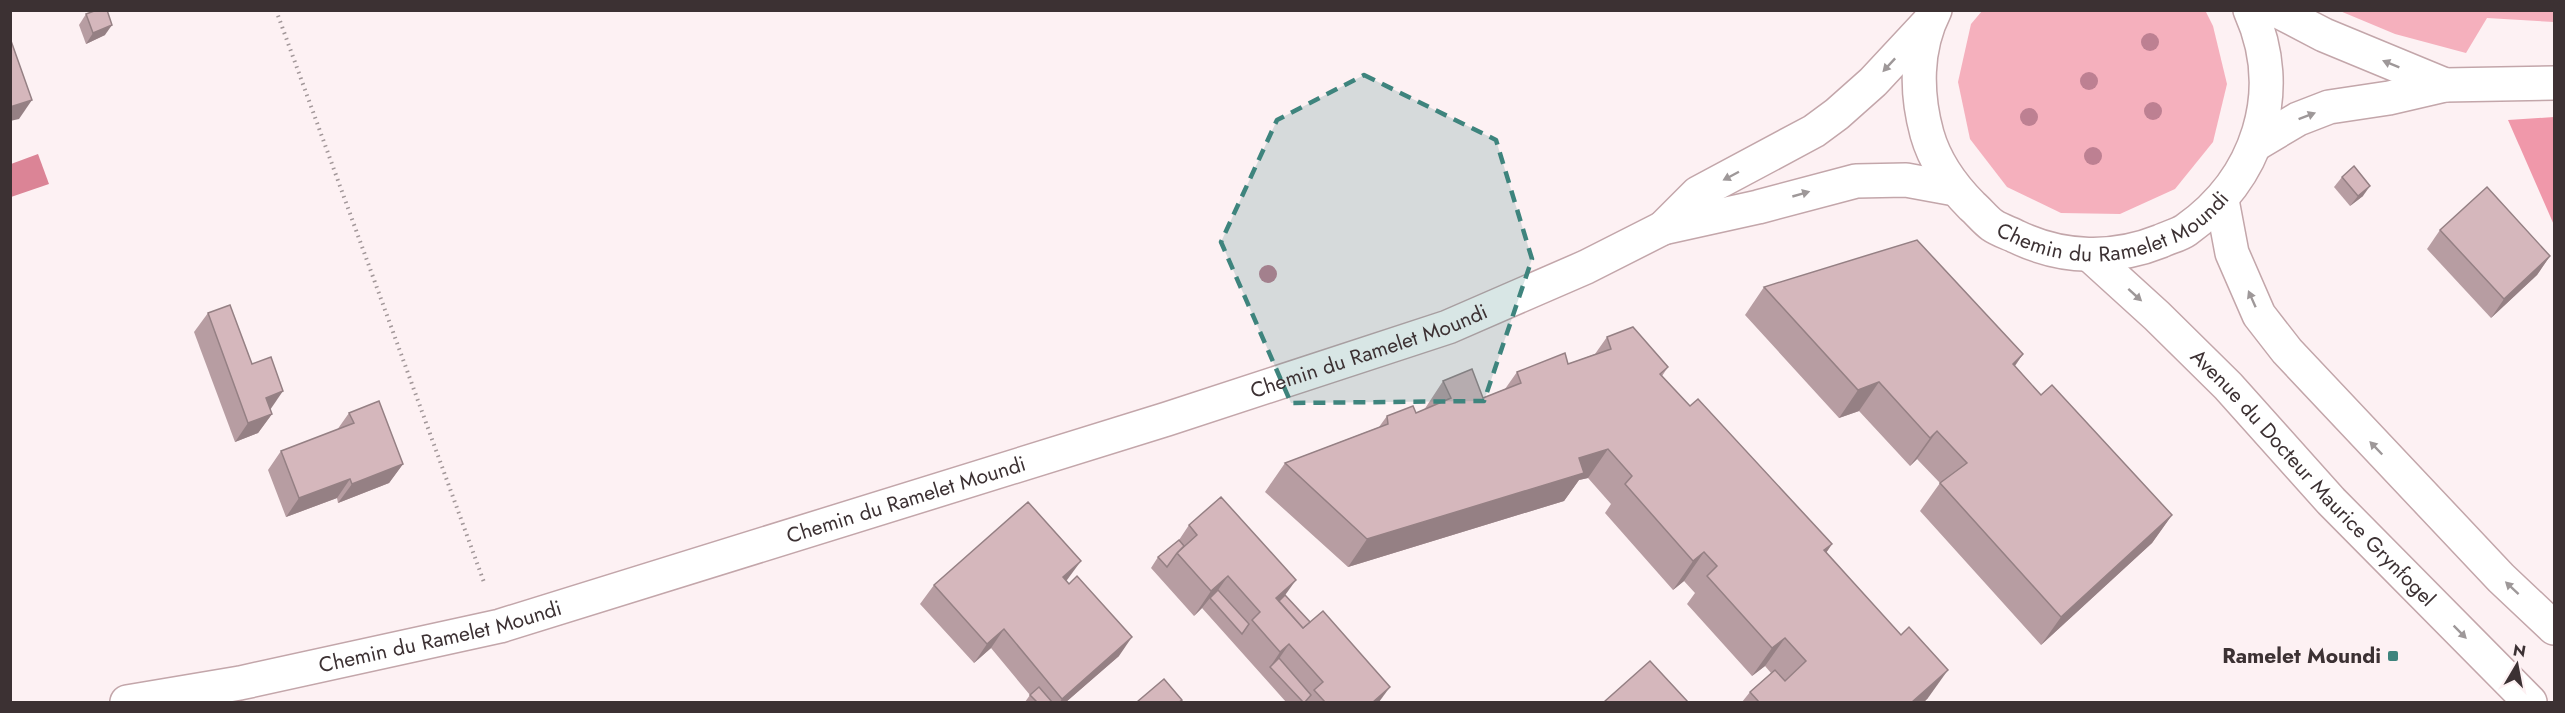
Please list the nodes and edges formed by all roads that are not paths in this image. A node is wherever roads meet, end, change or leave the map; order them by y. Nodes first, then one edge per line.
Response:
1 (2250, 10) edge
2 (2276, 10) edge
3 (1932, 16) edge
4 (2554, 83) edge
5 (2445, 85) junction
6 (2256, 144) junction
7 (1955, 189) junction
8 (2222, 200) junction
9 (1663, 228) junction
10 (2091, 256) junction
11 (2554, 627) edge
12 (127, 702) edge
13 (2530, 702) edge

1 - 6 main road, Chemin du Ramelet Moundi
5 -> 2 main road
3 - 7 main road, Chemin du Ramelet Moundi
3 -> 9 main road, Chemin du Ramelet Moundi
4 - 5 main road
6 -> 5 main road
6 - 8 main road, Chemin du Ramelet Moundi
9 -> 7 main road, Chemin du Ramelet Moundi
7 - 10 main road, Chemin du Ramelet Moundi
8 - 10 main road, Chemin du Ramelet Moundi
11 -> 8 main road
9 - 12 main road, Chemin du Ramelet Moundi
10 -> 13 main road, Avenue du Docteur Maurice Grynfogel

